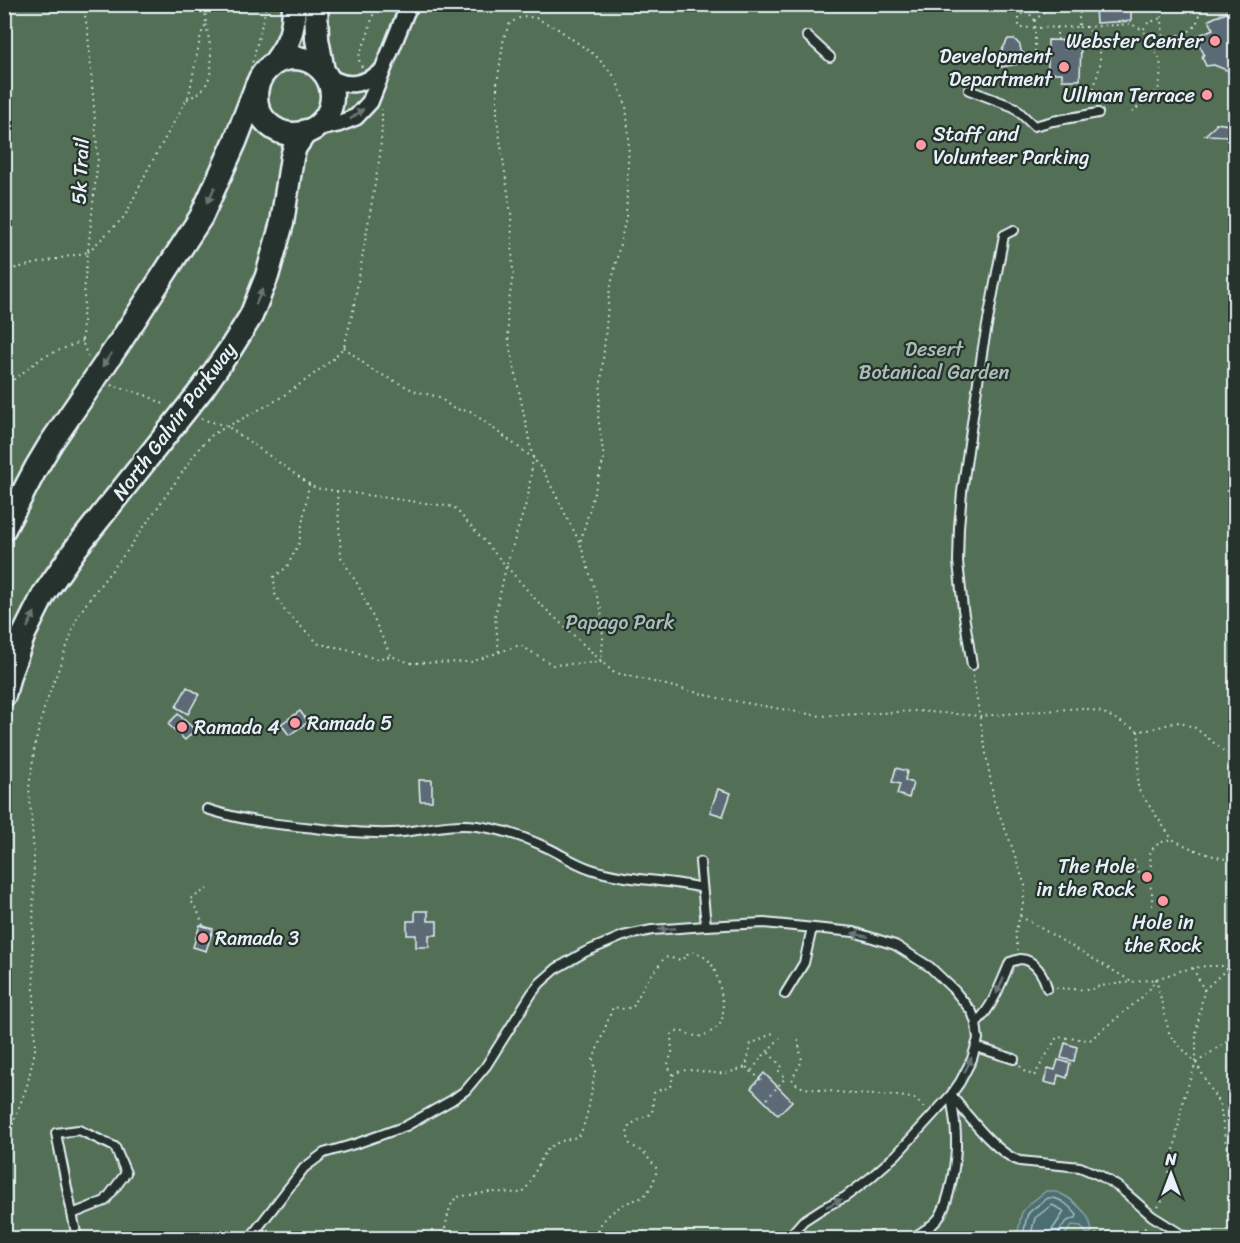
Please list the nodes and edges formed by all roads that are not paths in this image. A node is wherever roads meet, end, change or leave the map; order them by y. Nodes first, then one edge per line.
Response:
1 (294, 4) edge
2 (316, 4) edge
3 (411, 4) edge
4 (807, 36) dead end
5 (830, 57) dead end
6 (275, 63) junction
7 (382, 71) junction
8 (324, 73) junction
9 (257, 85) junction
10 (969, 90) dead end
11 (1097, 109) road end
12 (308, 130) junction
13 (1014, 230) dead end
14 (4, 529) edge
15 (972, 665) road end
16 (4, 695) edge
17 (207, 809) dead end
18 (700, 862) dead end
19 (702, 888) junction
20 (706, 926) junction
21 (812, 928) junction
22 (1047, 988) road end
23 (785, 994) dead end
24 (976, 1023) junction
25 (976, 1047) junction
26 (1014, 1059) road end
27 (951, 1095) junction
28 (72, 1214) junction
29 (77, 1239) edge
30 (252, 1239) edge
31 (788, 1239) edge
32 (912, 1239) edge
33 (1187, 1239) edge

1 - 6 main road
2 - 8 main road
3 - 7 street
4 - 5 lane
6 - 8 main road
6 - 9 main road
7 - 8 street
12 -> 7 street
8 - 12 main road
9 - 12 main road
9 -> 14 main road
10 - 11 lane
16 -> 12 main road, North Galvin Parkway
13 - 15 lane
17 - 19 lane
18 - 19 lane
19 - 20 lane
20 - 21 lane
20 -> 30 lane
21 - 23 lane
24 -> 21 lane
22 -> 24 lane
24 - 25 lane
25 - 26 lane
27 -> 25 lane
31 -> 27 lane
27 - 32 lane
27 - 33 lane
28 - 28 lane
28 - 29 lane

